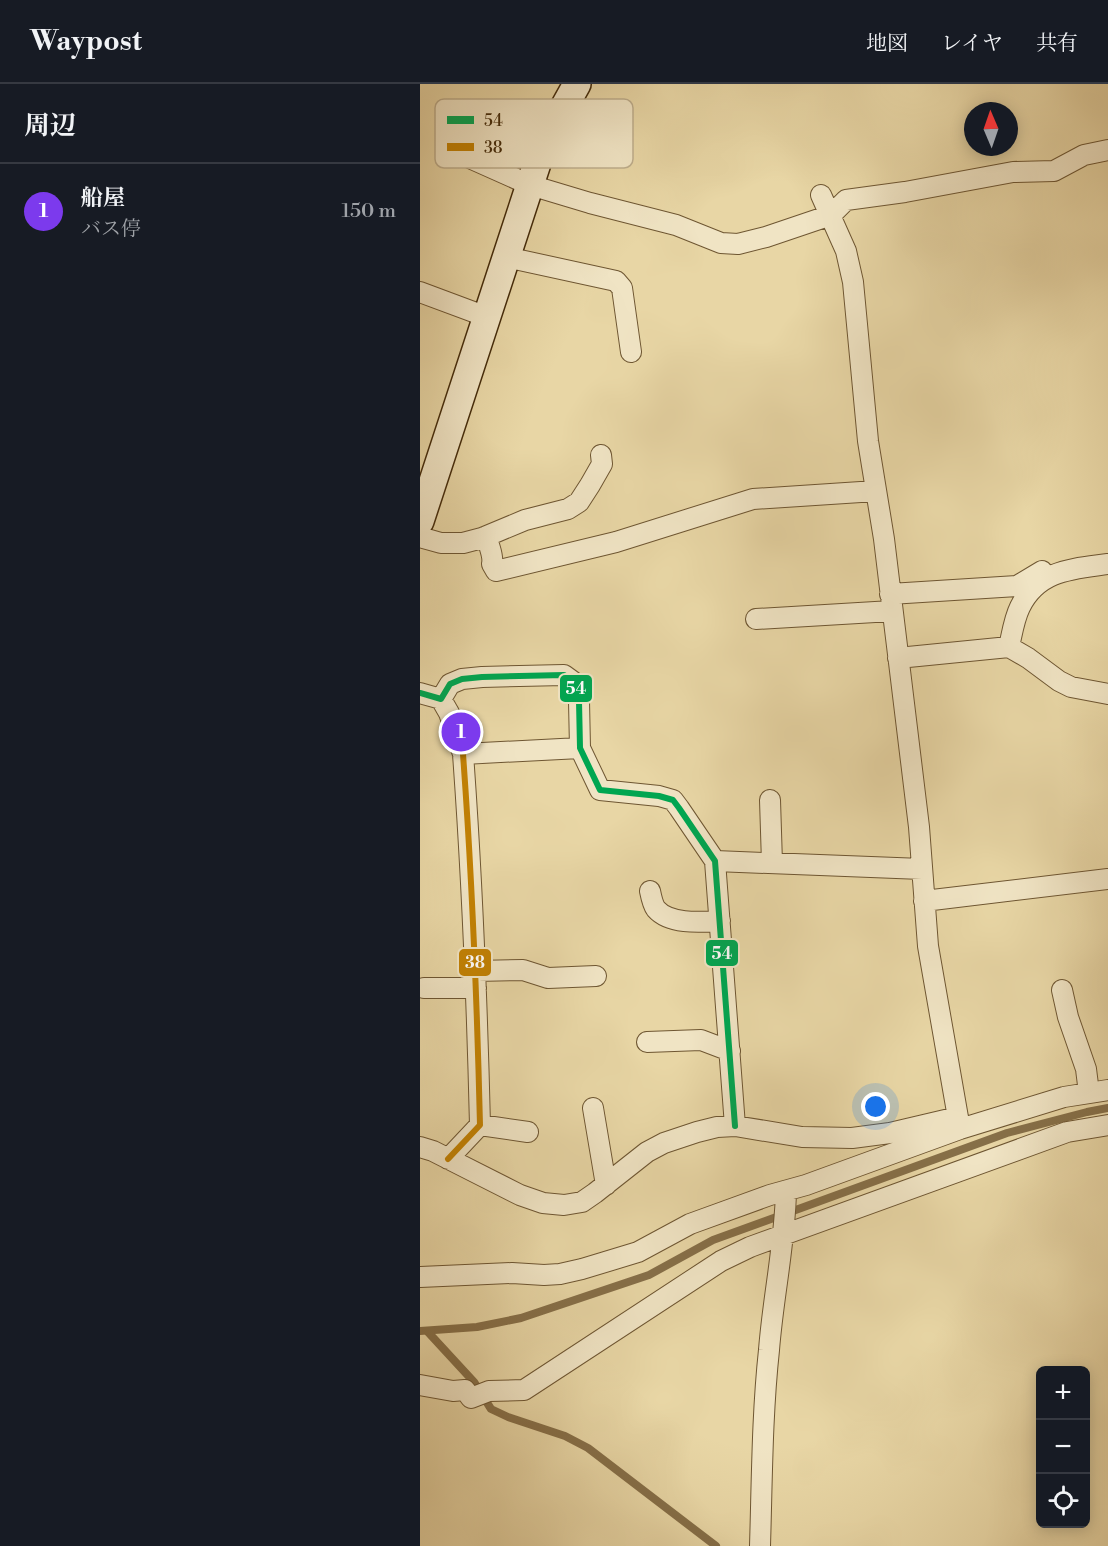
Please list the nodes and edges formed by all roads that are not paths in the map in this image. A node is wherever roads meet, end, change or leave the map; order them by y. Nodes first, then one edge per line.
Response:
1 (577, 84) edge
2 (569, 99) edge
3 (1108, 150) edge
4 (492, 168) edge
5 (536, 168) edge
6 (530, 185) junction
7 (821, 195) dead end
8 (831, 215) junction
9 (506, 257) junction
10 (420, 292) edge
11 (487, 316) junction
12 (631, 351) dead end
13 (601, 455) dead end
14 (876, 491) junction
15 (420, 521) edge
16 (487, 536) junction
17 (420, 537) edge
18 (1108, 564) edge
19 (1063, 572) junction
20 (891, 602) junction
21 (756, 619) dead end
22 (1009, 647) junction
23 (898, 658) junction
24 (420, 693) edge
25 (1108, 694) edge
26 (441, 699) junction
27 (580, 748) junction
28 (463, 754) junction
29 (770, 800) dead end
30 (715, 861) junction
31 (772, 863) junction
32 (922, 869) junction
33 (1108, 879) edge
34 (650, 891) dead end
35 (924, 901) junction
36 (720, 921) junction
37 (596, 976) dead end
38 (476, 980) junction
39 (424, 988) dead end
40 (1062, 990) dead end
41 (646, 1042) dead end
42 (730, 1051) junction
43 (1099, 1091) edge
44 (593, 1108) dead end
45 (959, 1123) junction
46 (480, 1125) junction
47 (1108, 1125) edge
48 (735, 1126) junction
49 (528, 1132) dead end
50 (420, 1147) edge
51 (448, 1159) junction
52 (606, 1185) junction
53 (786, 1194) junction
54 (783, 1230) junction
55 (420, 1276) edge
56 (420, 1385) edge
57 (760, 1546) edge

1 - 2 street
3 - 8 street
4 - 6 street
5 - 6 street
6 - 8 street
6 - 9 street
7 - 8 street
8 - 14 street
9 - 11 street
9 - 12 street
10 - 11 street
11 - 15 street
13 - 16 street
14 - 16 street
14 - 20 street
16 - 17 street
18 - 19 street
19 - 20 street
19 - 22 street
20 - 21 street
20 - 23 street
22 - 23 street
22 - 25 street
23 - 32 street
24 - 26 street
26 - 27 street
26 - 28 street
27 - 28 street
27 - 30 street
28 - 38 street
29 - 31 street
30 - 31 street
30 - 36 street
31 - 32 street
32 - 35 street
33 - 35 street
34 - 36 street
35 - 45 street
36 - 42 street
37 - 38 street
38 - 39 street
38 - 46 street
40 - 43 street
41 - 42 street
42 - 48 street
43 - 45 street
44 - 52 street
45 - 48 street
45 - 53 street
46 - 49 street
46 - 51 street
47 - 54 street
48 - 52 street
50 - 51 street
51 - 52 street
53 - 54 street
53 - 55 street
54 - 56 street
54 - 57 street

